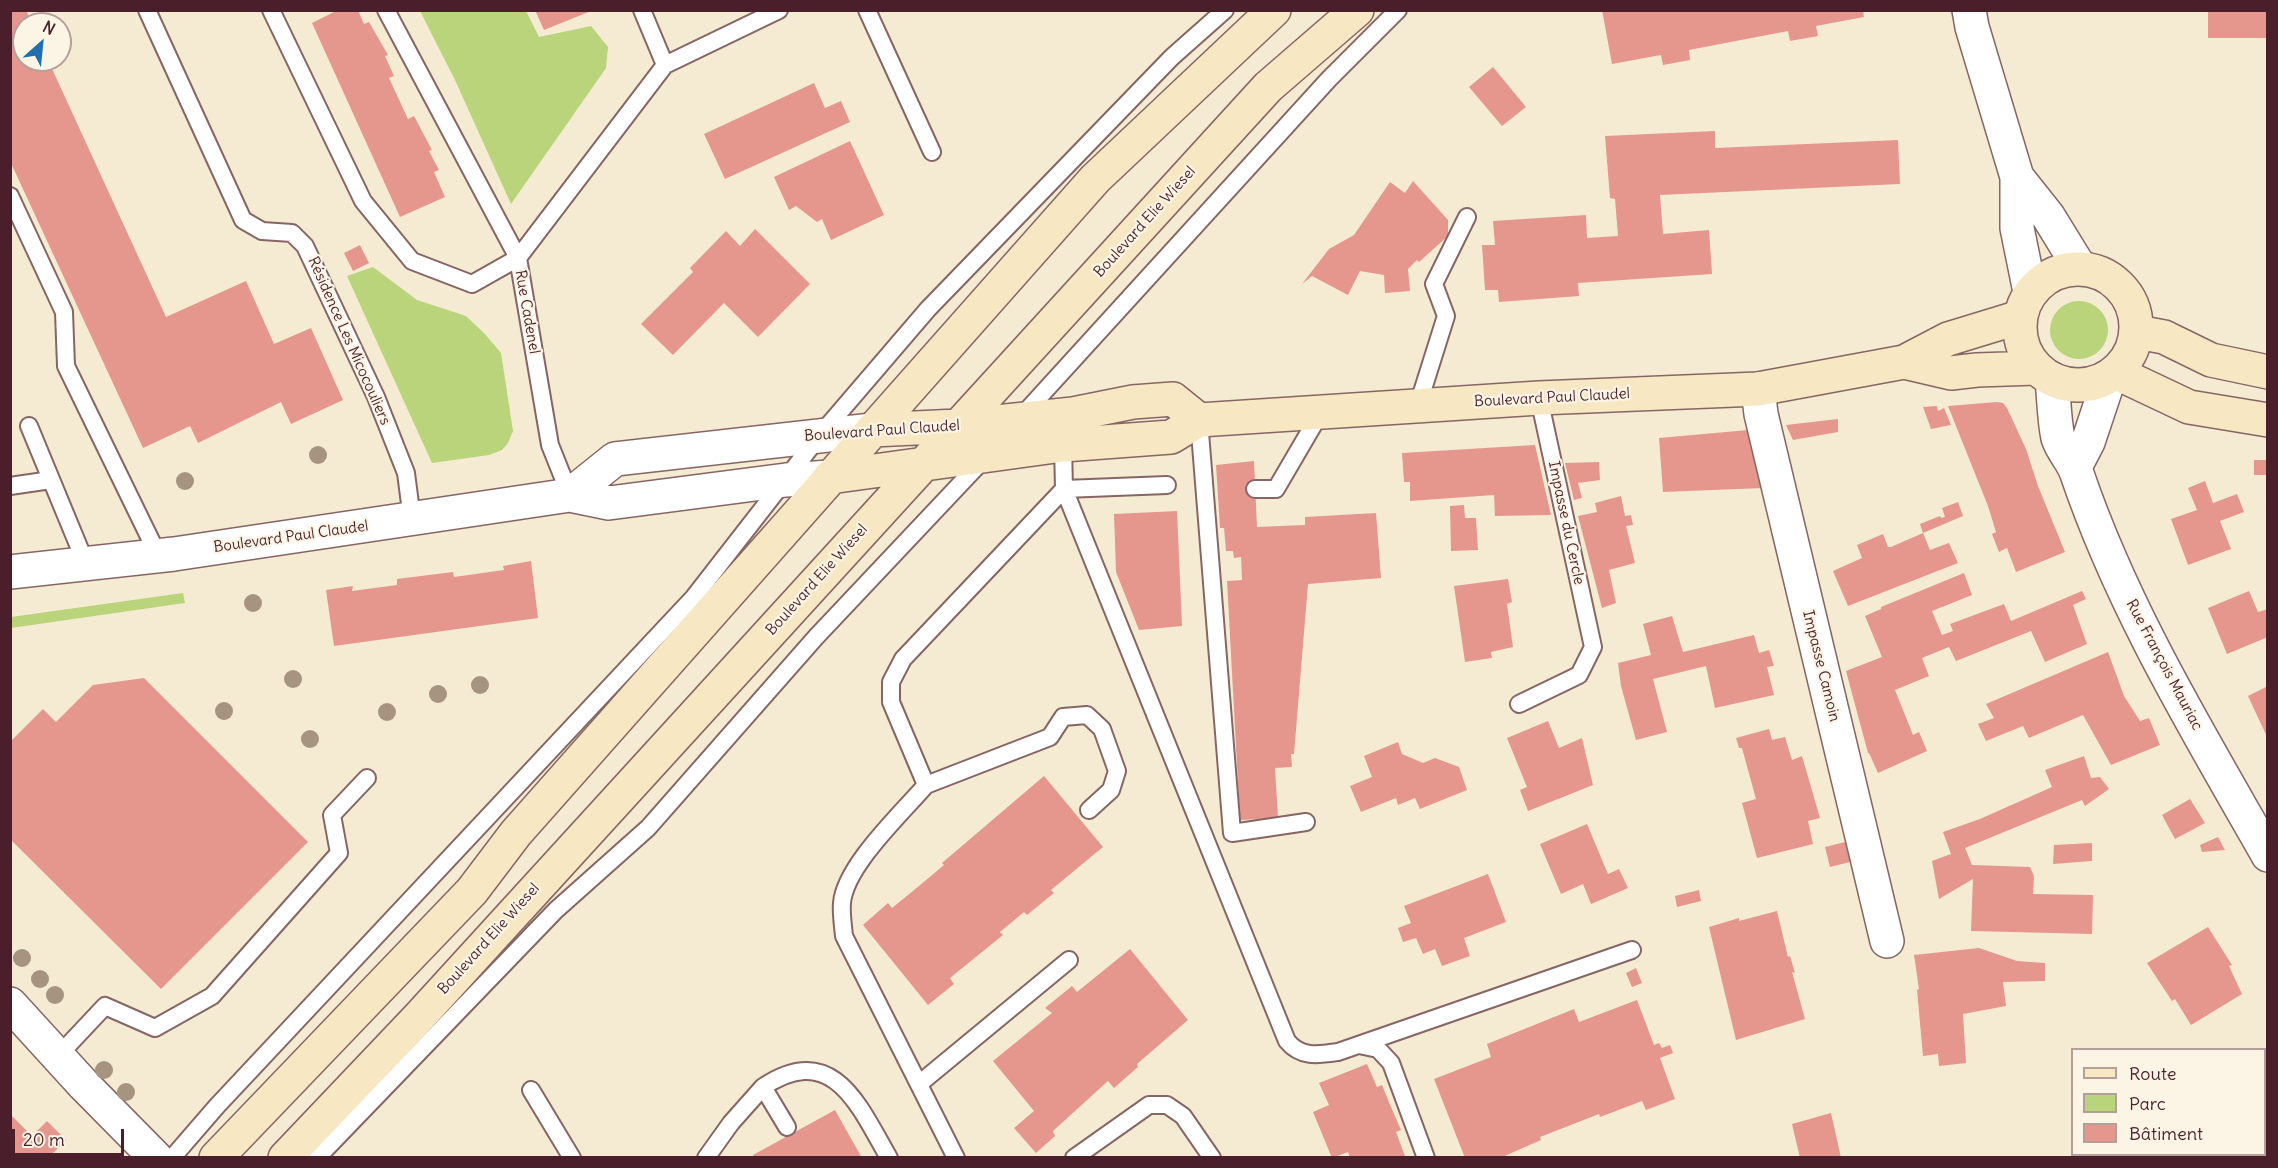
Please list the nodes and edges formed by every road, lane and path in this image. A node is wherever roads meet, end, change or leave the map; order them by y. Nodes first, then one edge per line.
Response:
1 (147, 10) edge
2 (271, 10) edge
3 (386, 10) edge
4 (642, 10) edge
5 (779, 10) edge
6 (867, 10) edge
7 (1225, 10) edge
8 (1274, 10) edge
9 (1357, 10) edge
10 (1398, 10) edge
11 (1969, 10) edge
12 (665, 65) junction
13 (932, 152) dead end
14 (2017, 177) junction
15 (10, 196) edge
16 (1467, 217) dead end
17 (518, 258) junction
18 (2080, 267) junction
19 (2025, 304) junction
20 (2137, 332) junction
21 (1904, 362) junction
22 (2268, 372) edge
23 (2044, 374) junction
24 (2113, 374) junction
25 (1758, 389) junction
26 (1539, 398) junction
27 (1418, 405) junction
28 (1321, 411) junction
29 (1020, 419) junction
30 (1199, 420) junction
31 (2268, 420) edge
32 (29, 426) dead end
33 (958, 426) junction
34 (872, 430) junction
35 (820, 435) junction
36 (1063, 445) junction
37 (988, 454) junction
38 (924, 463) junction
39 (2075, 468) junction
40 (830, 477) junction
41 (51, 480) junction
42 (786, 480) junction
43 (1167, 485) dead end
44 (10, 486) edge
45 (1064, 489) junction
46 (1255, 489) dead end
47 (570, 495) junction
48 (412, 519) junction
49 (158, 555) junction
50 (86, 564) junction
51 (10, 572) edge
52 (1519, 704) dead end
53 (367, 778) dead end
54 (926, 785) junction
55 (2256, 808) edge
56 (1089, 810) dead end
57 (1306, 822) dead end
58 (2268, 855) edge
59 (1887, 941) dead end
60 (1632, 950) dead end
61 (1069, 960) dead end
62 (10, 1004) edge
63 (1359, 1045) junction
64 (57, 1056) junction
65 (919, 1084) junction
66 (763, 1087) junction
67 (531, 1090) dead end
68 (787, 1127) dead end
69 (156, 1158) edge
70 (172, 1158) edge
71 (216, 1158) edge
72 (285, 1158) edge
73 (317, 1158) edge
74 (572, 1158) edge
75 (706, 1158) edge
76 (889, 1158) edge
77 (956, 1158) edge
78 (1074, 1158) edge
79 (1212, 1158) edge
80 (1426, 1158) edge

1 - 48 lane, Résidence Les Micocouliers
2 - 17 lane
3 - 17 lane
4 - 12 lane
5 - 12 lane, Rue Cadenel
6 - 13 lane
7 - 35 lane
8 - 34 street
9 - 33 street, Boulevard Elie Wiesel
10 - 29 lane
11 - 14 street, Rue François Mauriac
12 - 17 lane, Rue Cadenel
14 - 18 street, Rue François Mauriac
14 - 19 street, Rue François Mauriac
15 - 49 lane
16 - 27 lane
17 - 47 lane, Rue Cadenel
18 - 19 street
18 - 20 street
19 - 21 street, Boulevard Paul Claudel
19 - 23 street, Rue François Mauriac
20 - 22 street
20 - 24 street
21 - 23 street, Boulevard Paul Claudel
21 - 25 street, Boulevard Paul Claudel
23 - 24 street
23 - 39 street, Rue François Mauriac
24 - 31 street
24 - 39 street
25 - 26 street, Boulevard Paul Claudel
25 - 59 street, Impasse Camoin
26 - 27 street, Boulevard Paul Claudel
26 - 52 lane, Impasse du Cercle
27 - 28 street, Boulevard Paul Claudel
28 - 30 street, Boulevard Paul Claudel
28 - 46 lane
29 - 30 street, Boulevard Paul Claudel
29 - 33 street, Boulevard Paul Claudel
29 - 37 lane
30 - 36 street, Boulevard Paul Claudel
30 - 57 lane
32 - 41 lane
33 - 34 street, Boulevard Paul Claudel
33 - 38 street, Boulevard Elie Wiesel
34 - 35 street, Boulevard Paul Claudel
34 - 40 street
35 - 42 lane
35 - 47 street, Boulevard Paul Claudel
36 - 37 street, Boulevard Paul Claudel
36 - 45 lane
37 - 38 street, Boulevard Paul Claudel
37 - 73 lane
38 - 40 street, Boulevard Paul Claudel
38 - 72 street, Boulevard Elie Wiesel
39 - 55 street, Rue François Mauriac
40 - 42 street, Boulevard Paul Claudel
40 - 71 street
41 - 44 lane
41 - 50 lane
42 - 47 street, Boulevard Paul Claudel
42 - 70 lane
43 - 45 lane
45 - 54 lane
45 - 63 lane
47 - 48 street, Boulevard Paul Claudel
48 - 49 street, Boulevard Paul Claudel
49 - 50 street, Boulevard Paul Claudel
50 - 51 street, Boulevard Paul Claudel
53 - 64 lane
54 - 56 lane
54 - 65 lane
55 - 58 street, Rue François Mauriac
60 - 63 lane
61 - 65 lane
62 - 64 street
63 - 80 lane
64 - 69 street
65 - 77 lane
66 - 68 lane
66 - 75 lane
66 - 76 lane
67 - 74 lane
78 - 79 lane

